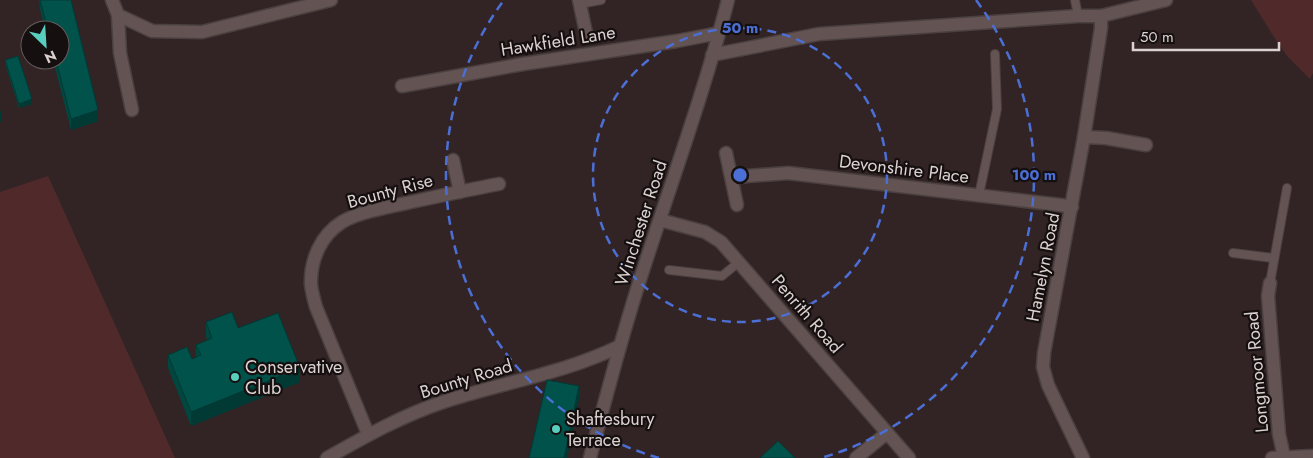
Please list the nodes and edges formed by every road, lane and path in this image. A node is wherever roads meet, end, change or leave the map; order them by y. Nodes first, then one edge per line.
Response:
1 (112, 0) edge
2 (331, 0) edge
3 (601, 0) edge
4 (728, 0) edge
5 (1075, 0) edge
6 (1166, 0) edge
7 (580, 2) edge
8 (290, 5) edge
9 (118, 15) junction
10 (1078, 16) junction
11 (1101, 16) junction
12 (586, 33) dead end
13 (719, 33) junction
14 (995, 54) dead end
15 (712, 55) junction
16 (402, 86) dead end
17 (132, 110) dead end
18 (1084, 137) junction
19 (1146, 145) dead end
20 (726, 153) dead end
21 (453, 160) dead end
22 (732, 178) junction
23 (499, 184) dead end
24 (1286, 188) dead end
25 (460, 192) junction
26 (979, 196) junction
27 (737, 205) dead end
28 (1072, 207) junction
29 (660, 220) junction
30 (1233, 253) dead end
31 (1274, 258) junction
32 (739, 262) junction
33 (669, 270) dead end
34 (1270, 284) joint
35 (620, 346) junction
36 (887, 433) junction
37 (368, 434) junction
38 (1313, 456) edge
39 (326, 458) edge
40 (590, 458) edge
41 (856, 458) edge
42 (909, 458) edge
43 (1082, 458) edge
44 (1278, 458) edge

1 - 9 street
2 - 8 street
3 - 7 lane
4 - 13 street, Winchester Road
5 - 10 lane
6 - 11 street
7 - 12 street
8 - 9 street
9 - 17 street
10 - 11 street
10 - 15 street
11 - 18 street, Hamelyn Road
13 - 15 street, Winchester Road
13 - 16 street, Hawkfield Lane
14 - 26 lane
15 - 29 street, Winchester Road
18 - 19 street
18 - 28 street, Hamelyn Road
20 - 22 street
21 - 25 street
22 - 26 street, Devonshire Place
22 - 27 street
23 - 25 street, Bounty Rise
24 - 31 lane
25 - 37 street, Bounty Rise
26 - 28 street, Devonshire Place
28 - 43 street, Hamelyn Road
29 - 32 street, Penrith Road
29 - 35 street, Winchester Road
30 - 31 lane
31 - 34 lane
32 - 33 lane
32 - 36 street, Penrith Road
34 - 44 street, Longmoor Road
35 - 37 street, Bounty Road
35 - 40 street, Winchester Road
36 - 41 street
36 - 42 street, Penrith Road
37 - 39 street, Bounty Road
38 - 44 street

